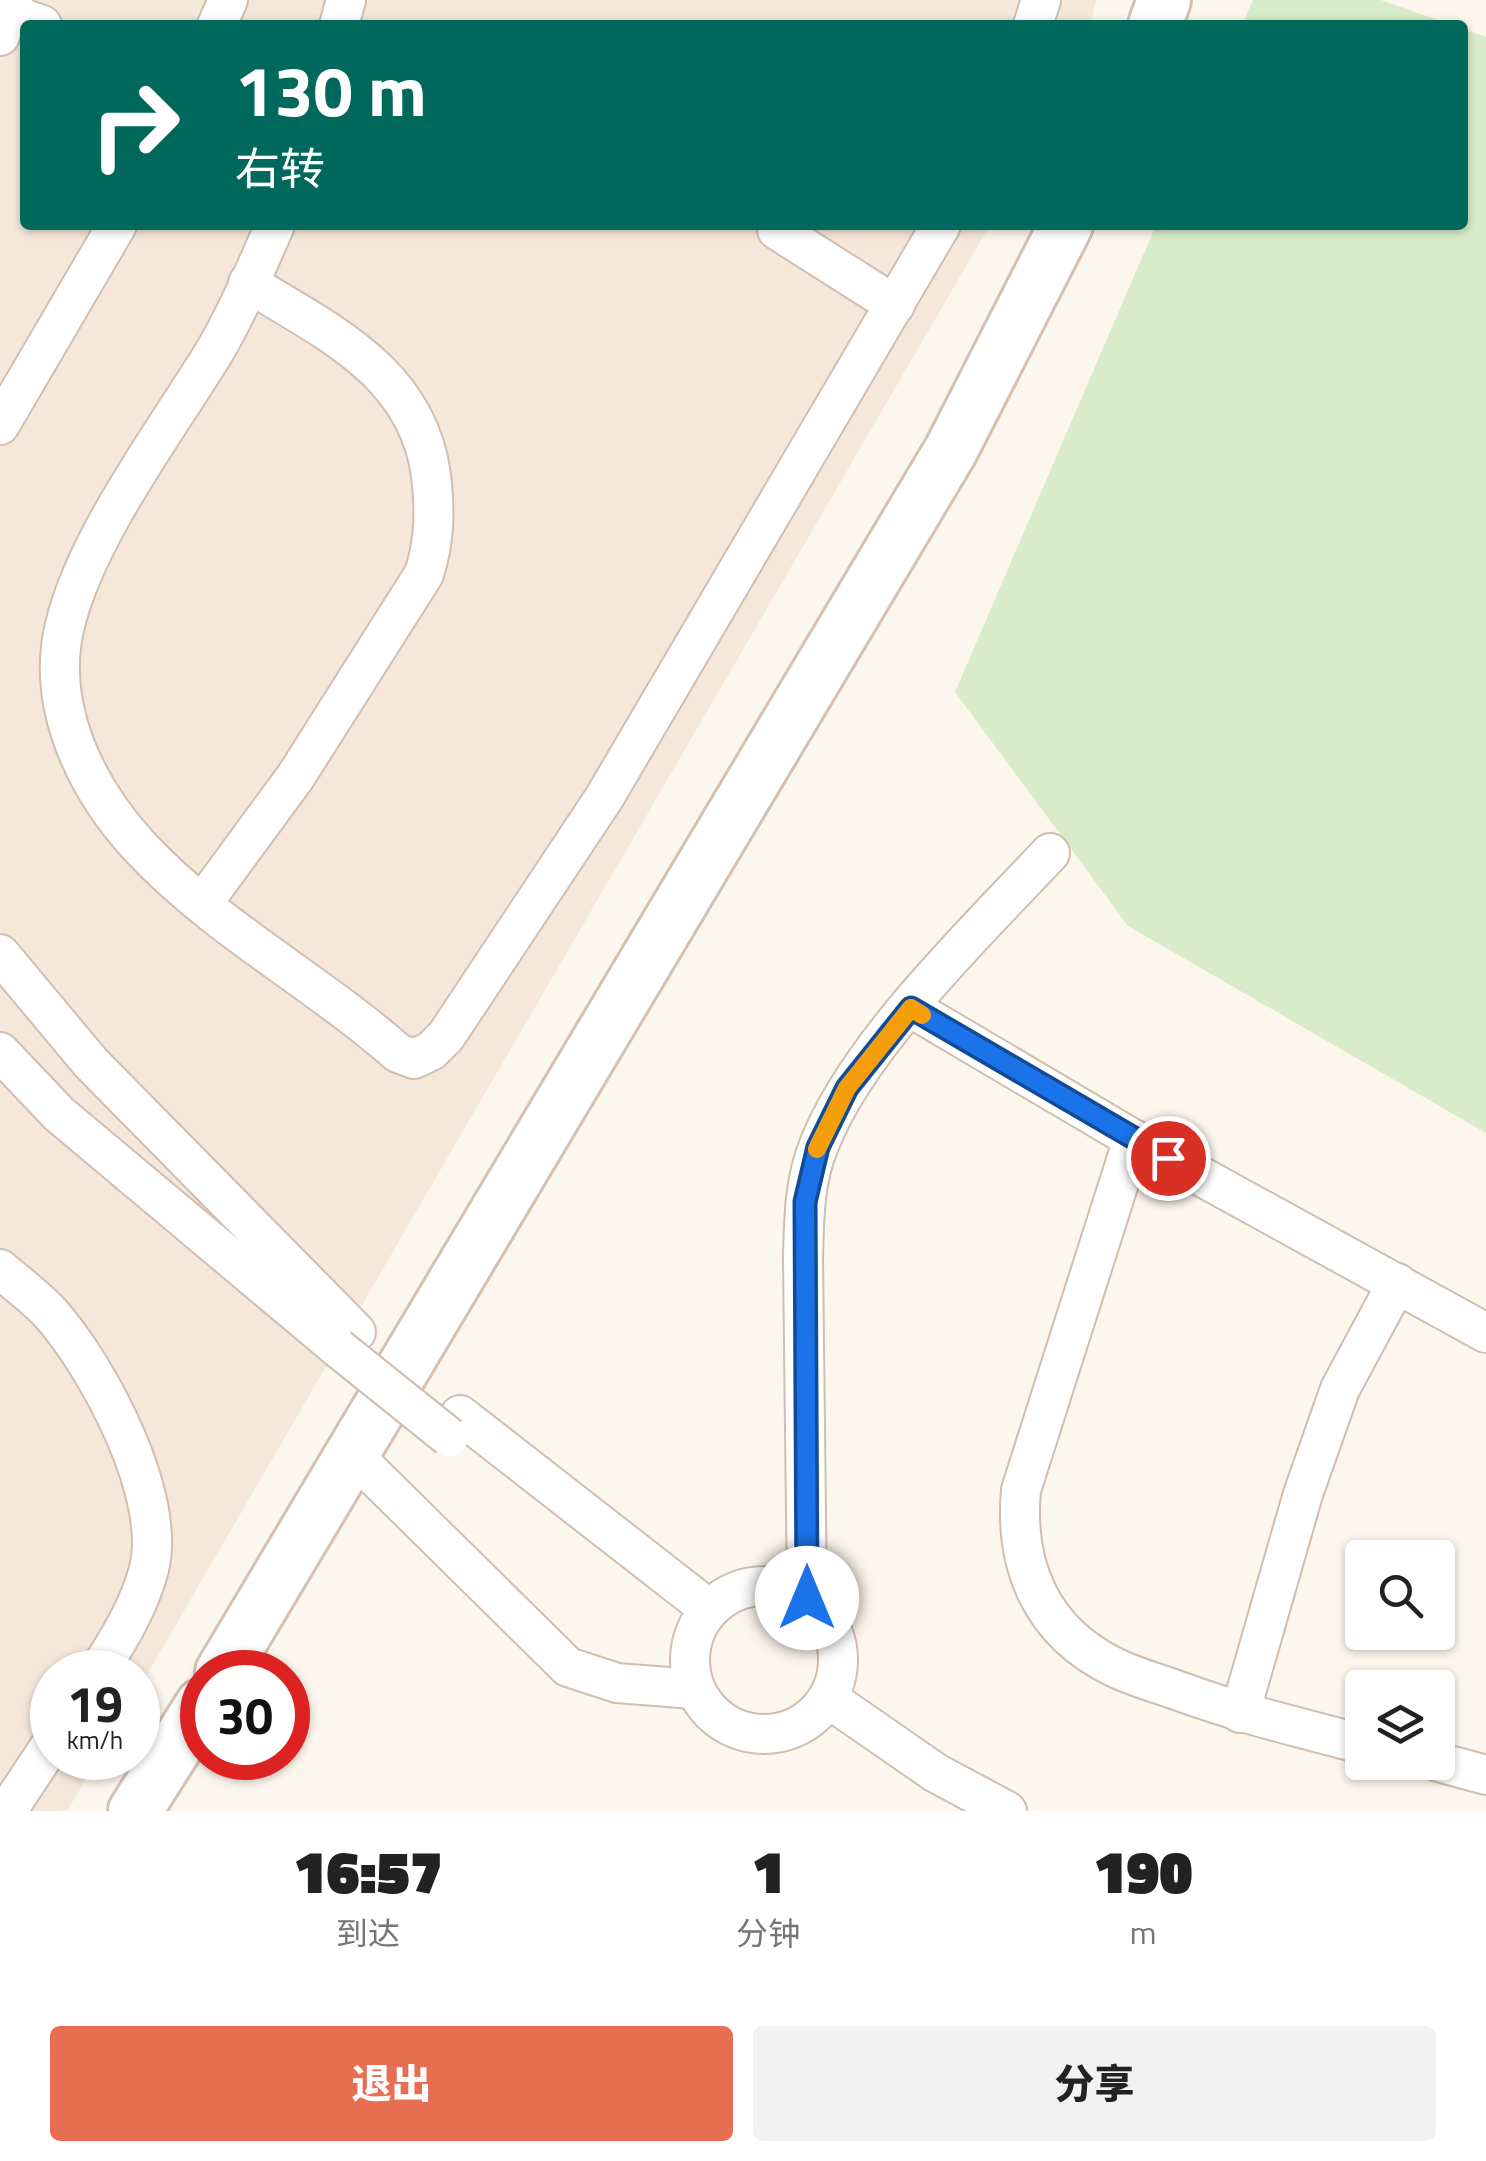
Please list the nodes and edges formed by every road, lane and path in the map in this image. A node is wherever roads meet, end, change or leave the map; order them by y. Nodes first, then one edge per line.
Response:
1 (114, 230) edge
2 (274, 230) edge
3 (777, 230) dead end
4 (938, 230) edge
5 (1063, 230) edge
6 (248, 283) junction
7 (896, 305) junction
8 (0, 425) edge
9 (1050, 853) dead end
10 (202, 904) junction
11 (0, 954) edge
12 (911, 1008) junction
13 (0, 1052) edge
14 (1133, 1139) junction
15 (0, 1268) edge
16 (1397, 1283) junction
17 (1486, 1333) edge
18 (347, 1340) junction
19 (352, 1454) junction
20 (807, 1598) junction
21 (703, 1618) junction
22 (111, 1650) edge
23 (235, 1650) edge
24 (694, 1689) junction
25 (828, 1699) junction
26 (1240, 1713) junction
27 (180, 1740) edge
28 (1345, 1740) edge
29 (1455, 1767) edge
30 (1486, 1775) edge
31 (30, 1777) edge
32 (7, 1811) edge
33 (136, 1811) edge
34 (1007, 1811) edge

1 - 8 street
2 - 6 street
3 - 7 street
4 - 7 street
5 - 19 main road
6 - 10 street
6 - 10 street
7 - 10 street
9 - 12 street
11 - 18 street
12 - 14 street
12 - 20 street
13 - 18 street
14 - 16 street
14 - 26 street
15 - 22 street
16 - 17 street
16 - 26 street
18 - 21 street
19 - 23 main road
19 - 24 street
20 - 21 street
20 - 25 street
21 - 24 street
24 - 25 street
25 - 34 street
26 - 28 street
27 - 33 main road
29 - 30 street
31 - 32 street

